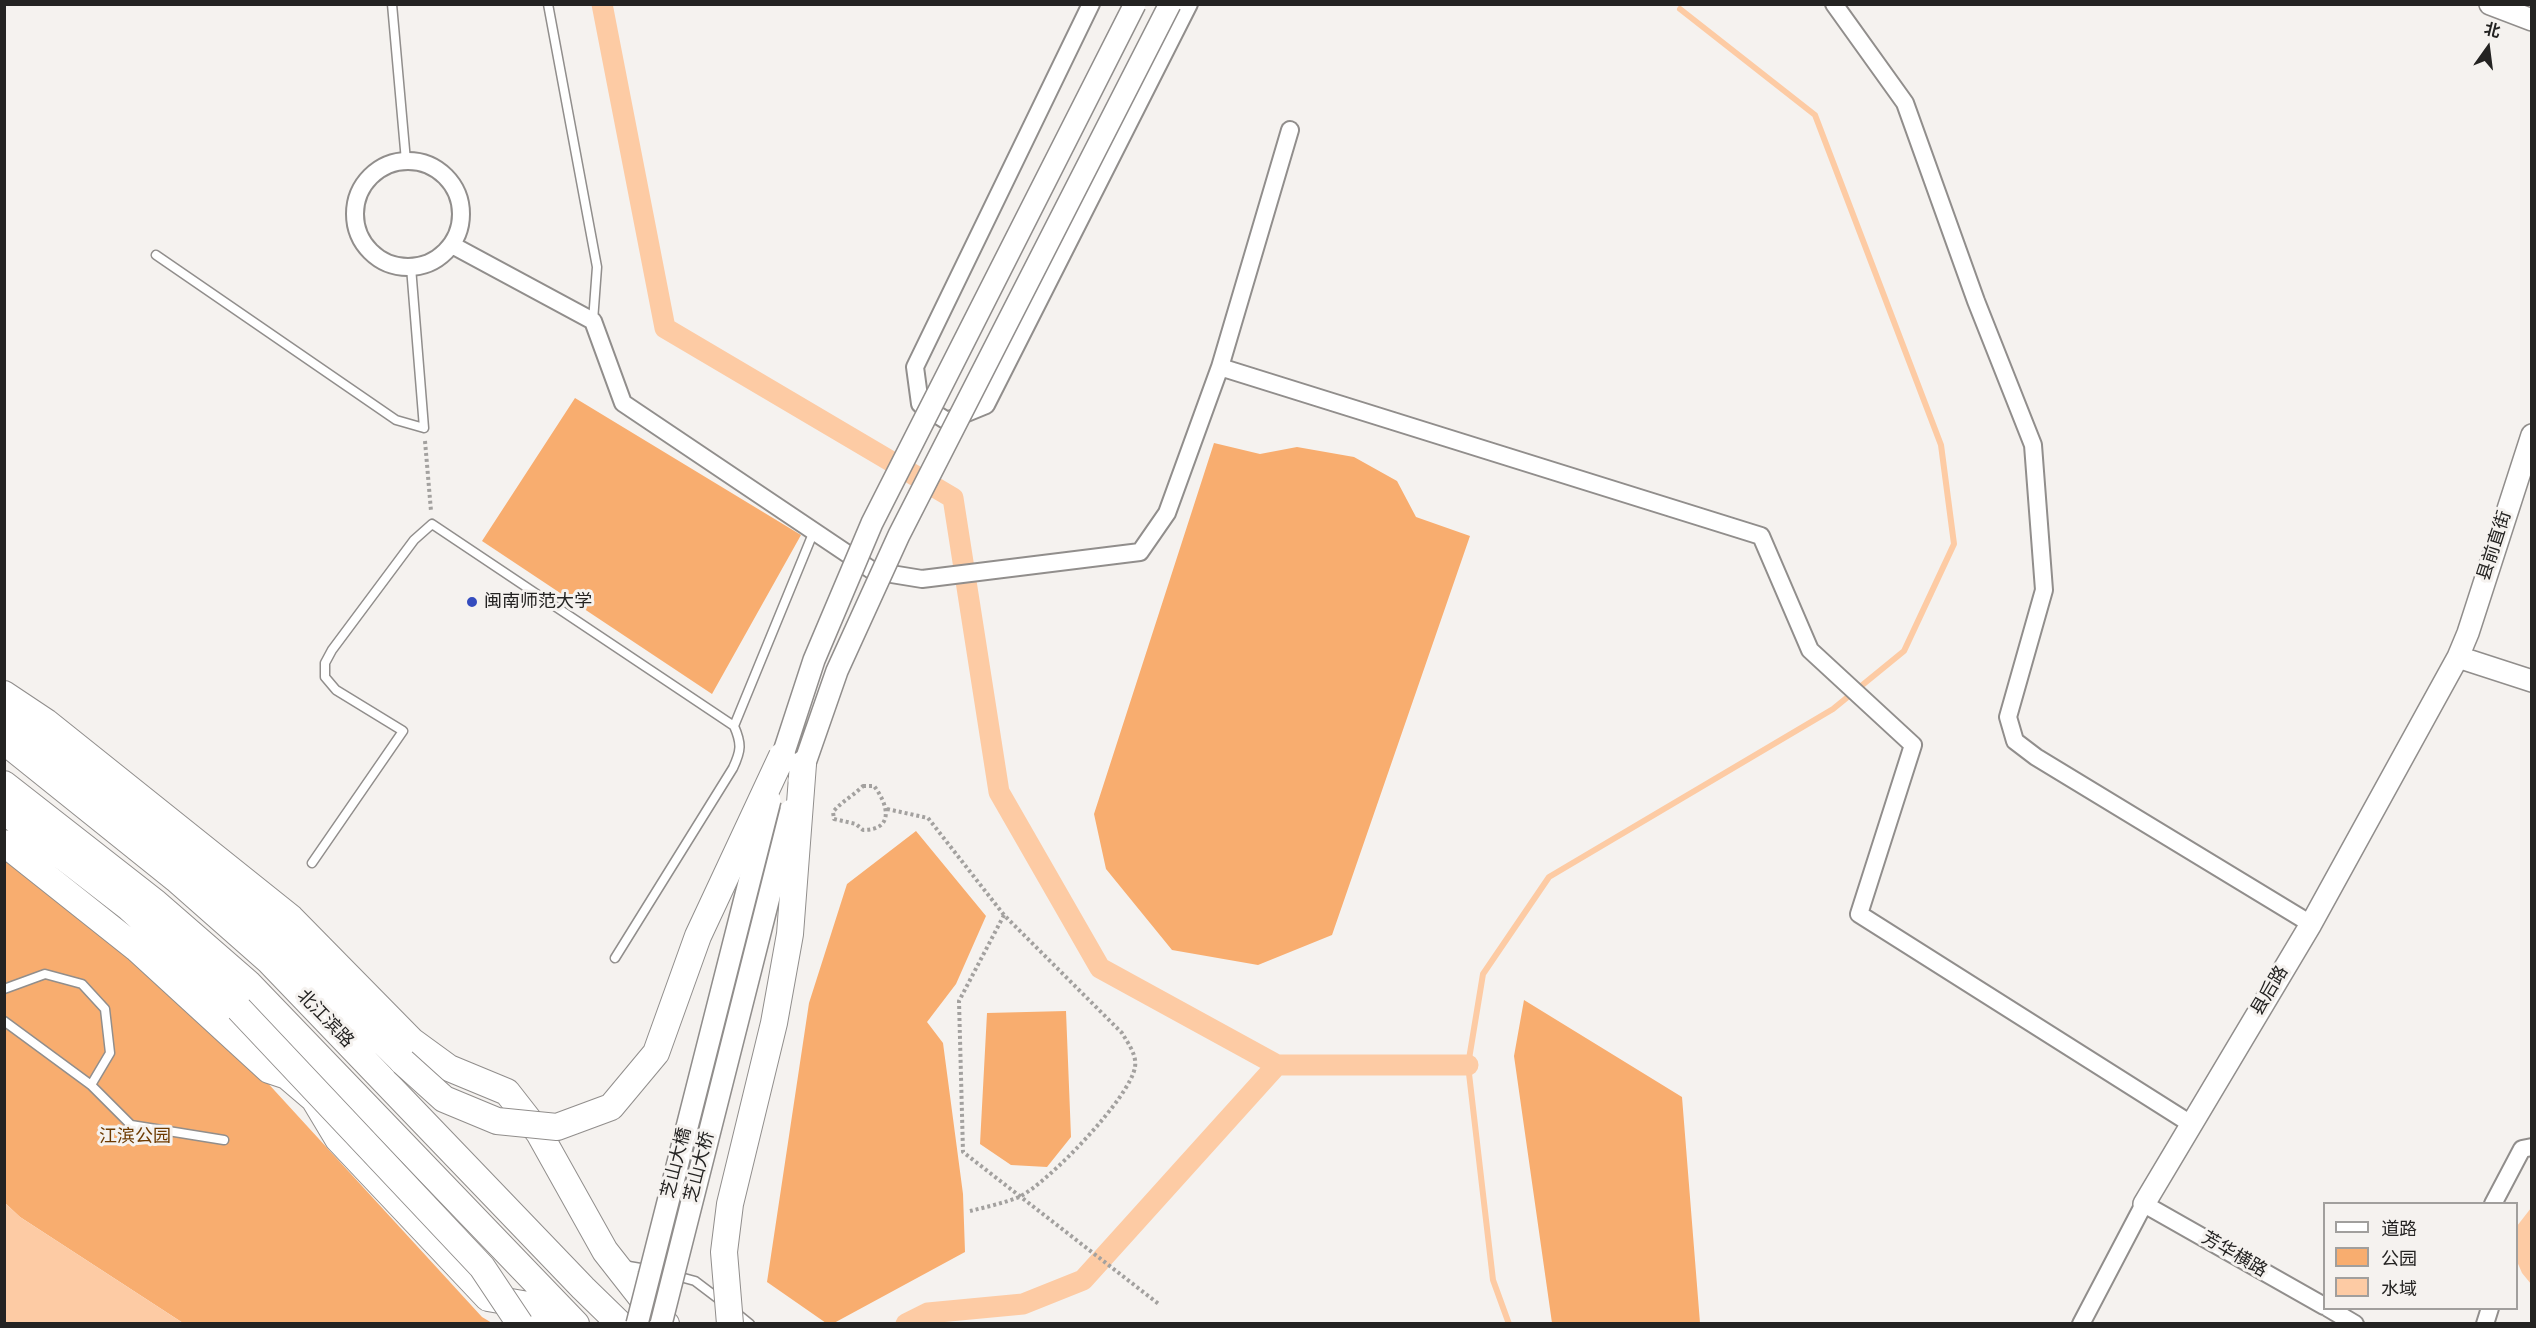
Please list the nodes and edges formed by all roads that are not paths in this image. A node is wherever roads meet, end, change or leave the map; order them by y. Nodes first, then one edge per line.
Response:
1 (392, 4) edge
2 (549, 4) edge
3 (1091, 4) edge
4 (1135, 4) edge
5 (1170, 4) edge
6 (1189, 4) edge
7 (1834, 4) edge
8 (2490, 4) edge
9 (2532, 20) edge
10 (1290, 130) dead end
11 (406, 161) junction
12 (452, 245) junction
13 (156, 255) dead end
14 (411, 267) junction
15 (593, 321) junction
16 (1220, 367) junction
17 (2532, 435) edge
18 (814, 531) junction
19 (2457, 657) junction
20 (2532, 681) edge
21 (4, 694) edge
22 (4, 717) edge
23 (734, 726) junction
24 (4, 741) edge
25 (793, 760) junction
26 (4, 784) edge
27 (4, 811) edge
28 (4, 843) edge
29 (312, 863) dead end
30 (2311, 924) junction
31 (615, 958) dead end
32 (4, 989) edge
33 (4, 1021) edge
34 (91, 1085) junction
35 (2191, 1124) junction
36 (224, 1140) dead end
37 (2532, 1147) edge
38 (2494, 1202) edge
39 (2144, 1204) junction
40 (616, 1265) junction
41 (2323, 1305) edge
42 (2331, 1310) edge
43 (520, 1323) edge
44 (554, 1323) edge
45 (576, 1323) edge
46 (620, 1323) edge
47 (637, 1323) edge
48 (661, 1323) edge
49 (666, 1323) edge
50 (730, 1323) edge
51 (750, 1323) edge
52 (2081, 1323) edge
53 (2355, 1323) edge

1 - 11 lane
2 - 15 lane
3 - 6 street
4 - 25 street, bridge
5 - 25 street, bridge
7 - 30 street
8 - 9 street
10 - 16 street
11 - 12 street
11 - 14 street
12 - 14 street
12 - 15 street
13 - 14 lane
15 - 18 street
16 - 18 street
16 - 35 street
17 - 19 street, 县前直街
18 - 23 lane
19 - 20 street
19 - 30 street, 县后路
21 - 40 main road
22 - 25 main road, bridge
23 - 29 lane
23 - 31 lane
24 - 46 main road, 北江滨路
25 - 47 street, 芝山大橋, bridge
25 - 48 street, 芝山大桥, bridge
25 - 50 main road, bridge
26 - 45 main road, 北江滨路
27 - 43 main road, bridge
28 - 44 main road
30 - 35 street, 县后路
32 - 34 lane
33 - 34 lane
34 - 36 lane
35 - 39 street, 县后路
37 - 38 street
39 - 41 street, 芳华横路
39 - 52 street, 县后路
40 - 49 main road
40 - 51 lane
42 - 53 street, 芳华横路

